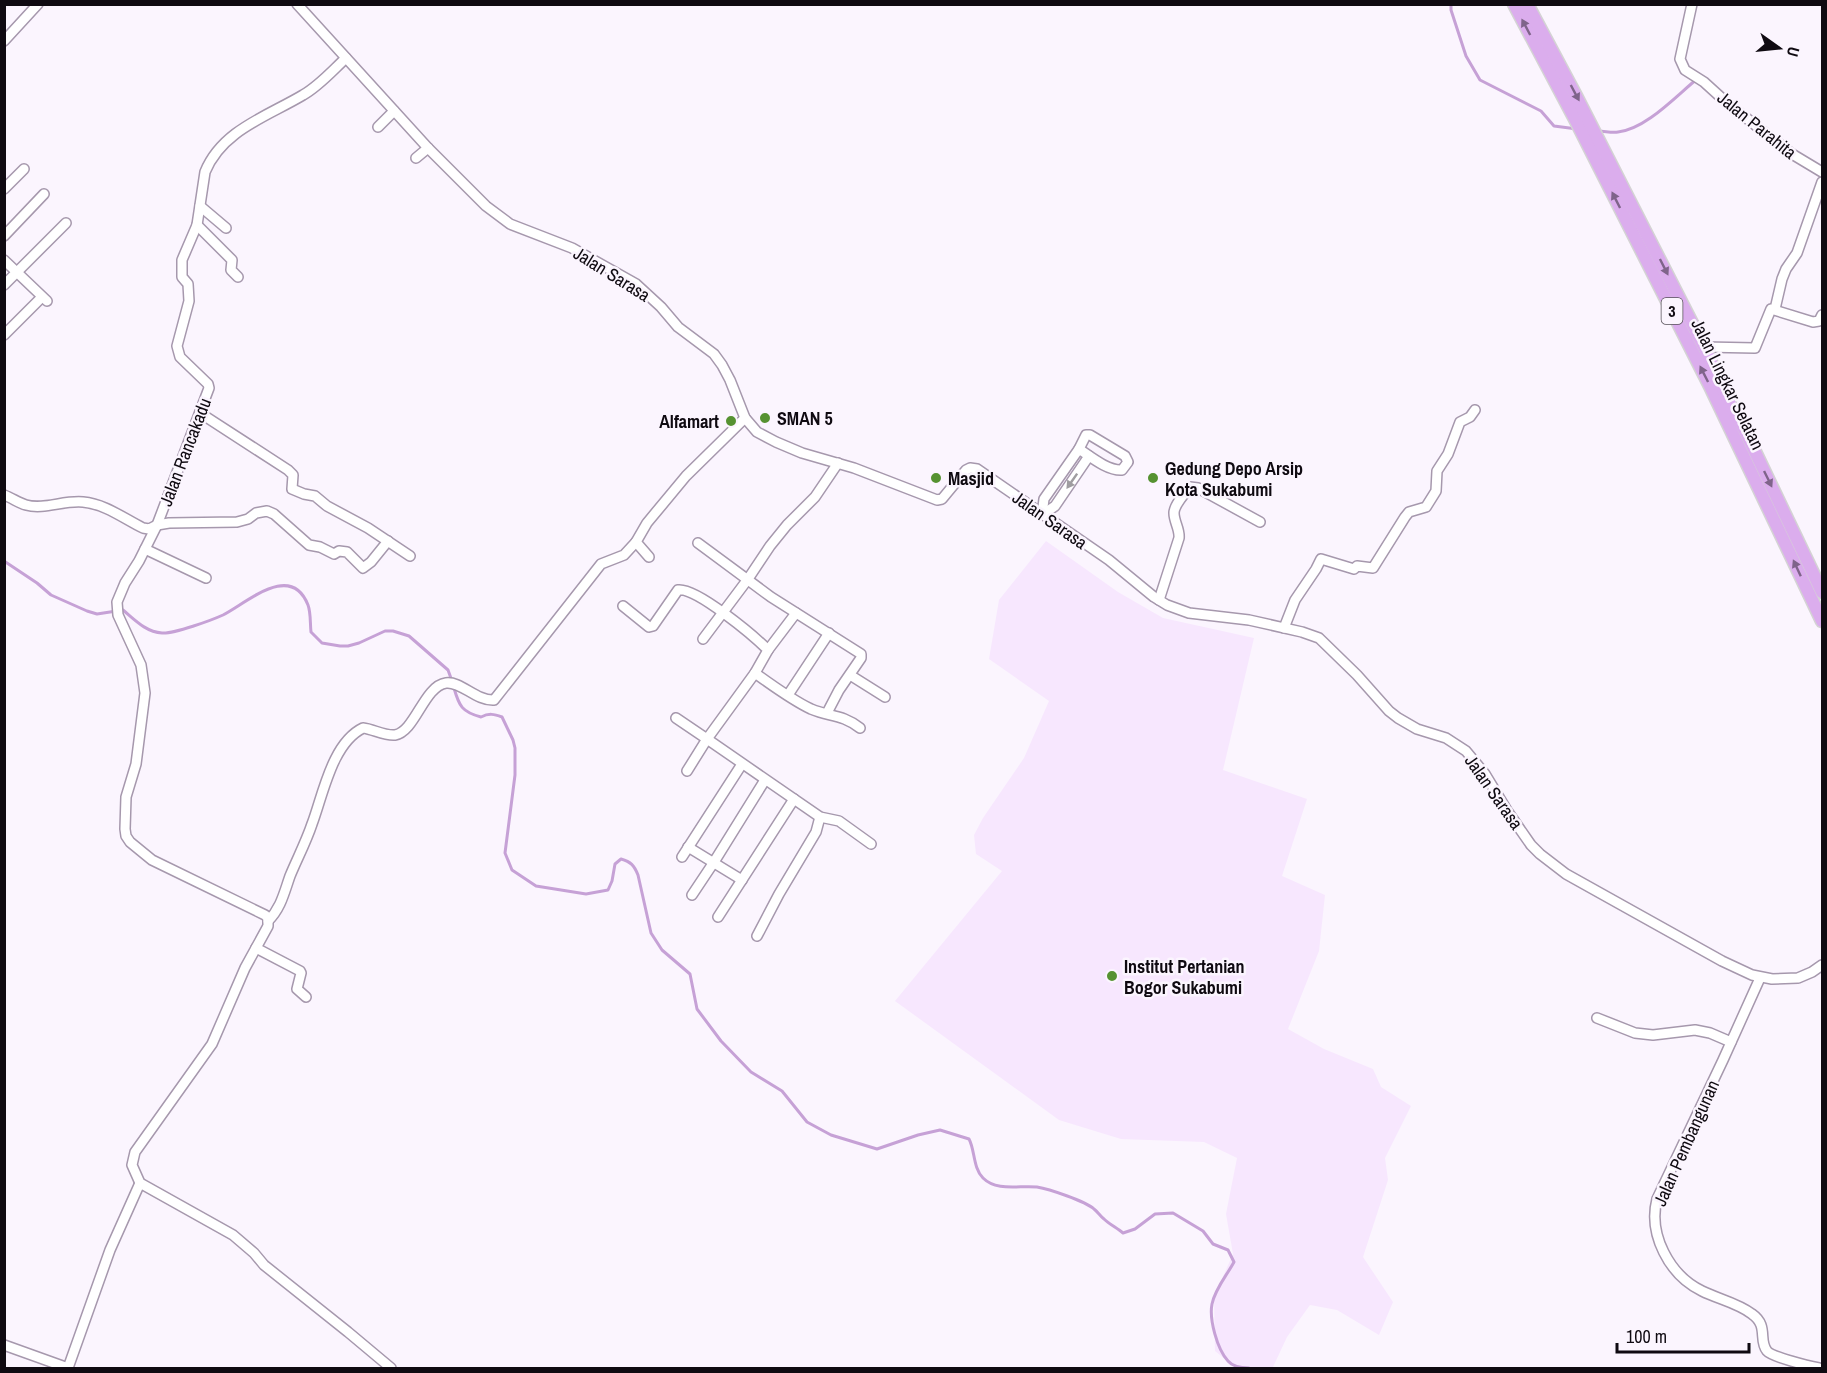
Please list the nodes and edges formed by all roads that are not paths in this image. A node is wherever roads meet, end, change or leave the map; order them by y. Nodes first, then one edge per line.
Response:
1 (38, 4) edge
2 (297, 4) edge
3 (1514, 4) edge
4 (1527, 4) edge
5 (1692, 4) edge
6 (4, 41) edge
7 (346, 58) junction
8 (394, 111) junction
9 (378, 127) dead end
10 (428, 148) junction
11 (416, 158) dead end
12 (24, 169) dead end
13 (1822, 172) edge
14 (1822, 182) edge
15 (4, 189) edge
16 (44, 194) dead end
17 (200, 207) junction
18 (66, 223) dead end
19 (196, 225) junction
20 (226, 228) dead end
21 (4, 236) edge
22 (4, 260) edge
23 (17, 272) junction
24 (238, 277) dead end
25 (4, 285) edge
26 (1775, 309) junction
27 (1822, 315) edge
28 (1813, 322) junction
29 (1822, 330) edge
30 (4, 335) edge
31 (1699, 350) junction
32 (1475, 410) dead end
33 (200, 413) junction
34 (745, 418) junction
35 (1079, 449) junction
36 (1089, 456) junction
37 (838, 463) junction
38 (4, 495) edge
39 (1042, 515) junction
40 (1260, 522) dead end
41 (157, 525) junction
42 (388, 541) junction
43 (636, 542) junction
44 (698, 543) dead end
45 (145, 549) junction
46 (410, 556) dead end
47 (649, 556) dead end
48 (206, 578) dead end
49 (748, 579) junction
50 (1822, 592) edge
51 (1159, 600) junction
52 (623, 606) dead end
53 (722, 612) junction
54 (796, 613) junction
55 (1822, 621) edge
56 (1284, 628) junction
57 (829, 633) junction
58 (703, 639) dead end
59 (768, 650) junction
60 (755, 673) junction
61 (850, 675) junction
62 (788, 695) junction
63 (885, 697) dead end
64 (827, 714) junction
65 (676, 718) dead end
66 (860, 728) dead end
67 (707, 740) junction
68 (742, 764) junction
69 (687, 771) dead end
70 (765, 780) junction
71 (794, 799) junction
72 (820, 817) junction
73 (871, 844) dead end
74 (688, 846) junction
75 (682, 857) dead end
76 (714, 862) junction
77 (742, 880) junction
78 (692, 895) dead end
79 (718, 917) dead end
80 (268, 921) junction
81 (757, 936) dead end
82 (256, 948) junction
83 (1822, 965) edge
84 (1760, 978) junction
85 (306, 997) dead end
86 (1597, 1018) dead end
87 (1731, 1042) junction
88 (140, 1183) junction
89 (4, 1345) edge
90 (68, 1368) edge
91 (391, 1368) edge
92 (1819, 1368) edge

1 - 6 street
2 - 7 street, Jalan Sarasa
31 -> 3 main road, Jalan Lingkar Selatan / 3
4 -> 31 main road, Jalan Lingkar Selatan / 3
5 - 13 street, Jalan Parahita
7 - 8 street, Jalan Sarasa
7 - 17 street, Jalan Rancakadu
8 - 9 street
8 - 10 street, Jalan Sarasa
10 - 11 street
10 - 34 street, Jalan Sarasa
12 - 15 street
14 - 26 street
16 - 21 street
17 - 19 street, Jalan Rancakadu
17 - 20 street
18 - 23 street
19 - 24 street
19 - 33 street, Jalan Rancakadu
22 - 23 street
23 - 25 street
23 - 30 street
26 - 28 street
26 - 31 street
27 - 28 street
28 - 29 street
31 -> 50 main road, Jalan Lingkar Selatan / 3
55 -> 31 main road, Jalan Lingkar Selatan / 3
32 - 56 street
33 - 41 street, Jalan Rancakadu
33 - 42 street
34 - 37 street, Jalan Sarasa
34 - 43 street
35 - 36 street
35 - 36 street
35 - 39 street
36 -> 39 street
37 - 39 street, Jalan Sarasa
37 - 49 street
38 - 41 street
39 - 51 street, Jalan Sarasa
40 - 51 street
41 - 42 street
41 - 45 street, Jalan Rancakadu
42 - 46 street
43 - 47 street
43 - 80 street
44 - 49 street
45 - 48 street
45 - 80 street, Jalan Rancakadu
49 - 53 street
49 - 54 street
51 - 56 street, Jalan Sarasa
52 - 53 street
53 - 58 street
53 - 59 street
54 - 57 street
54 - 59 street
56 - 84 street, Jalan Sarasa
57 - 61 street
57 - 62 street
59 - 60 street
60 - 62 street
60 - 67 street
61 - 63 street
61 - 64 street
62 - 64 street
64 - 66 street
65 - 67 street
67 - 68 street
67 - 69 street
68 - 70 street
68 - 74 street
70 - 71 street
70 - 76 street
71 - 72 street
71 - 77 street
72 - 73 street
72 - 81 street
74 - 75 street
74 - 76 street
76 - 77 street
76 - 78 street
77 - 79 street
80 - 82 street
82 - 85 street
82 - 88 street
83 - 84 street
84 - 87 street, Jalan Pembangunan
86 - 87 street
87 - 92 street, Jalan Pembangunan
88 - 90 street
88 - 91 street
89 - 90 street

